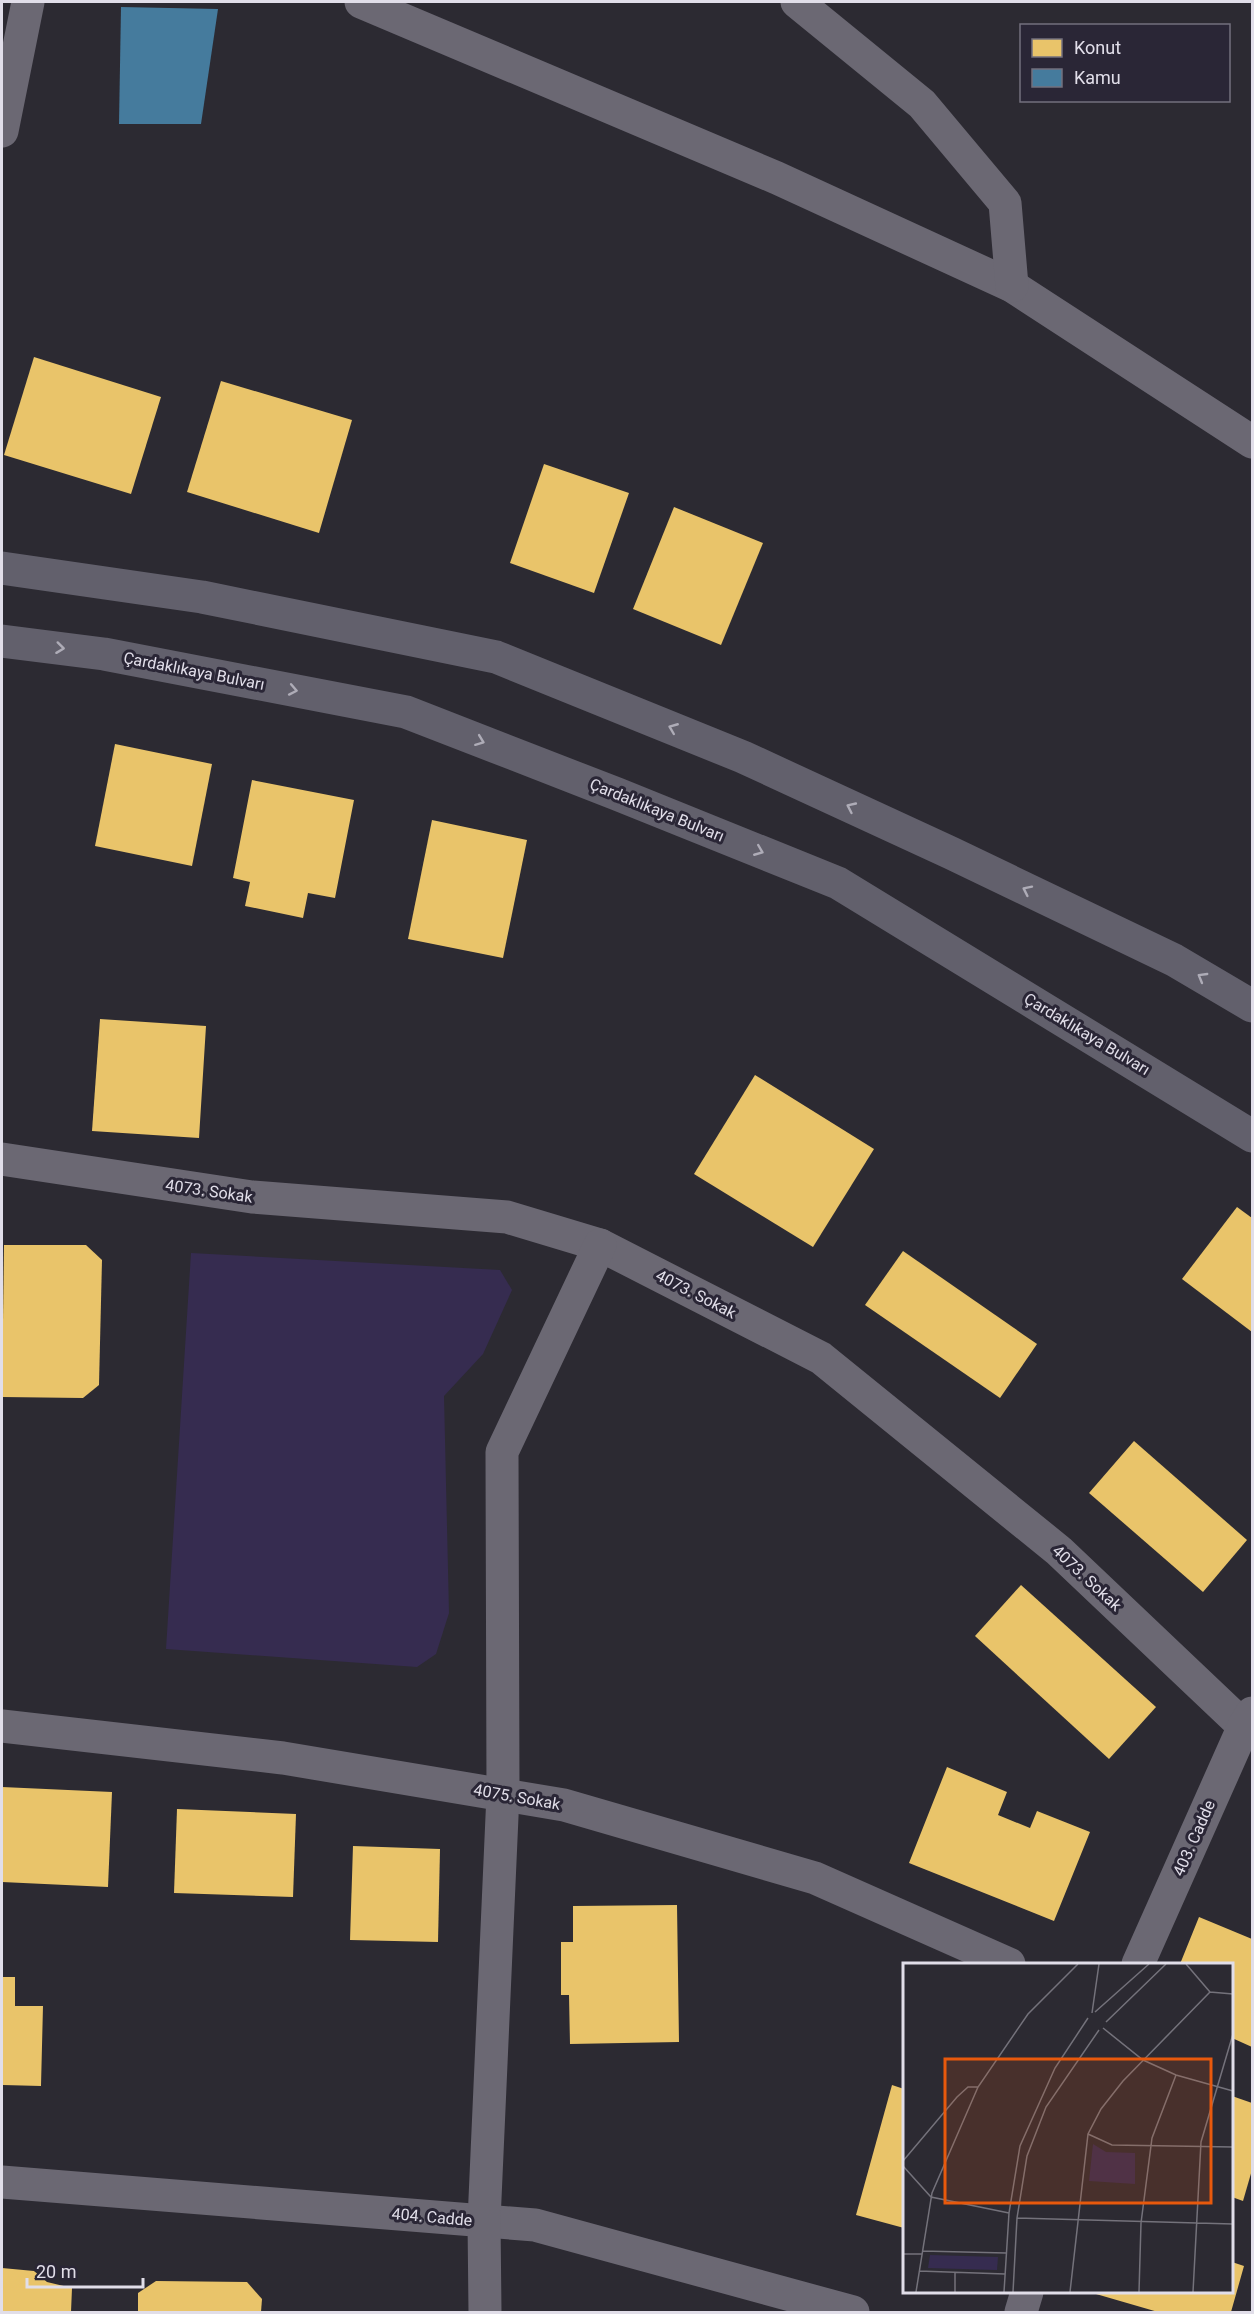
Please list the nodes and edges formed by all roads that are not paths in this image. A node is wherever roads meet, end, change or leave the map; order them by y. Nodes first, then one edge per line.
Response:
1 (28, 2) edge
2 (361, 2) edge
3 (797, 2) edge
4 (2, 131) edge
5 (1012, 286) junction
6 (1252, 442) edge
7 (2, 568) edge
8 (2, 641) edge
9 (1252, 1006) edge
10 (1252, 1136) edge
11 (2, 1159) edge
12 (600, 1245) junction
13 (1250, 1724) edge
14 (2, 1726) edge
15 (503, 1794) junction
16 (1005, 1963) edge
17 (1139, 1963) edge
18 (2, 2182) edge
19 (484, 2221) junction
20 (1027, 2293) edge
21 (485, 2313) edge
22 (853, 2313) edge
23 (1021, 2313) edge

1 - 4 street
2 - 5 street
3 - 5 street
5 - 6 street
9 -> 7 main road
8 -> 10 main road, Çardaklıkaya Bulvarı
11 - 12 street, 4073. Sokak
12 - 13 street, 4073. Sokak
12 - 15 street
13 - 17 street, 403. Cadde
14 - 15 street, 4075. Sokak
15 - 16 street, 4075. Sokak
15 - 19 street
18 - 19 street, 404. Cadde
19 - 21 street
19 - 22 street, 404. Cadde
20 - 23 street

